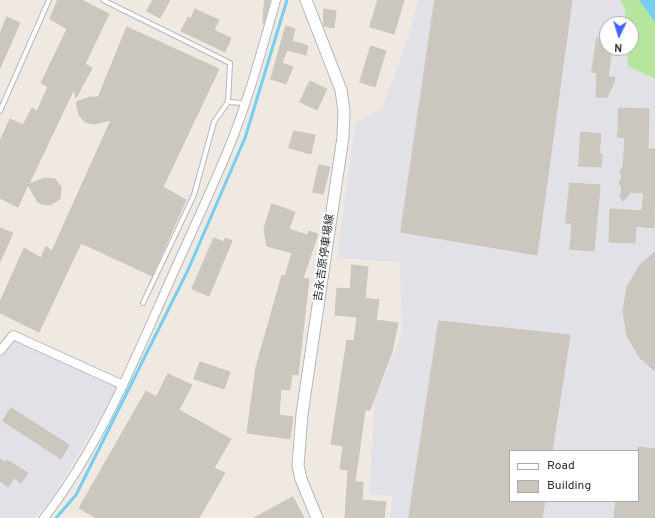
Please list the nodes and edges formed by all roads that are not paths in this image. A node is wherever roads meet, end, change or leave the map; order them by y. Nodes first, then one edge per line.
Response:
1 (49, 0) edge
2 (103, 0) edge
3 (276, 0) edge
4 (306, 0) edge
5 (228, 102) junction
6 (244, 103) junction
7 (0, 111) edge
8 (144, 303) dead end
9 (0, 351) edge
10 (123, 385) junction
11 (44, 518) edge
12 (317, 518) edge

1 - 7 lane
2 - 5 lane
3 - 6 street
4 - 12 main road, 吉永吉原停車場線
5 - 6 lane
5 - 8 lane
6 - 10 street
9 - 10 street
10 - 11 street

